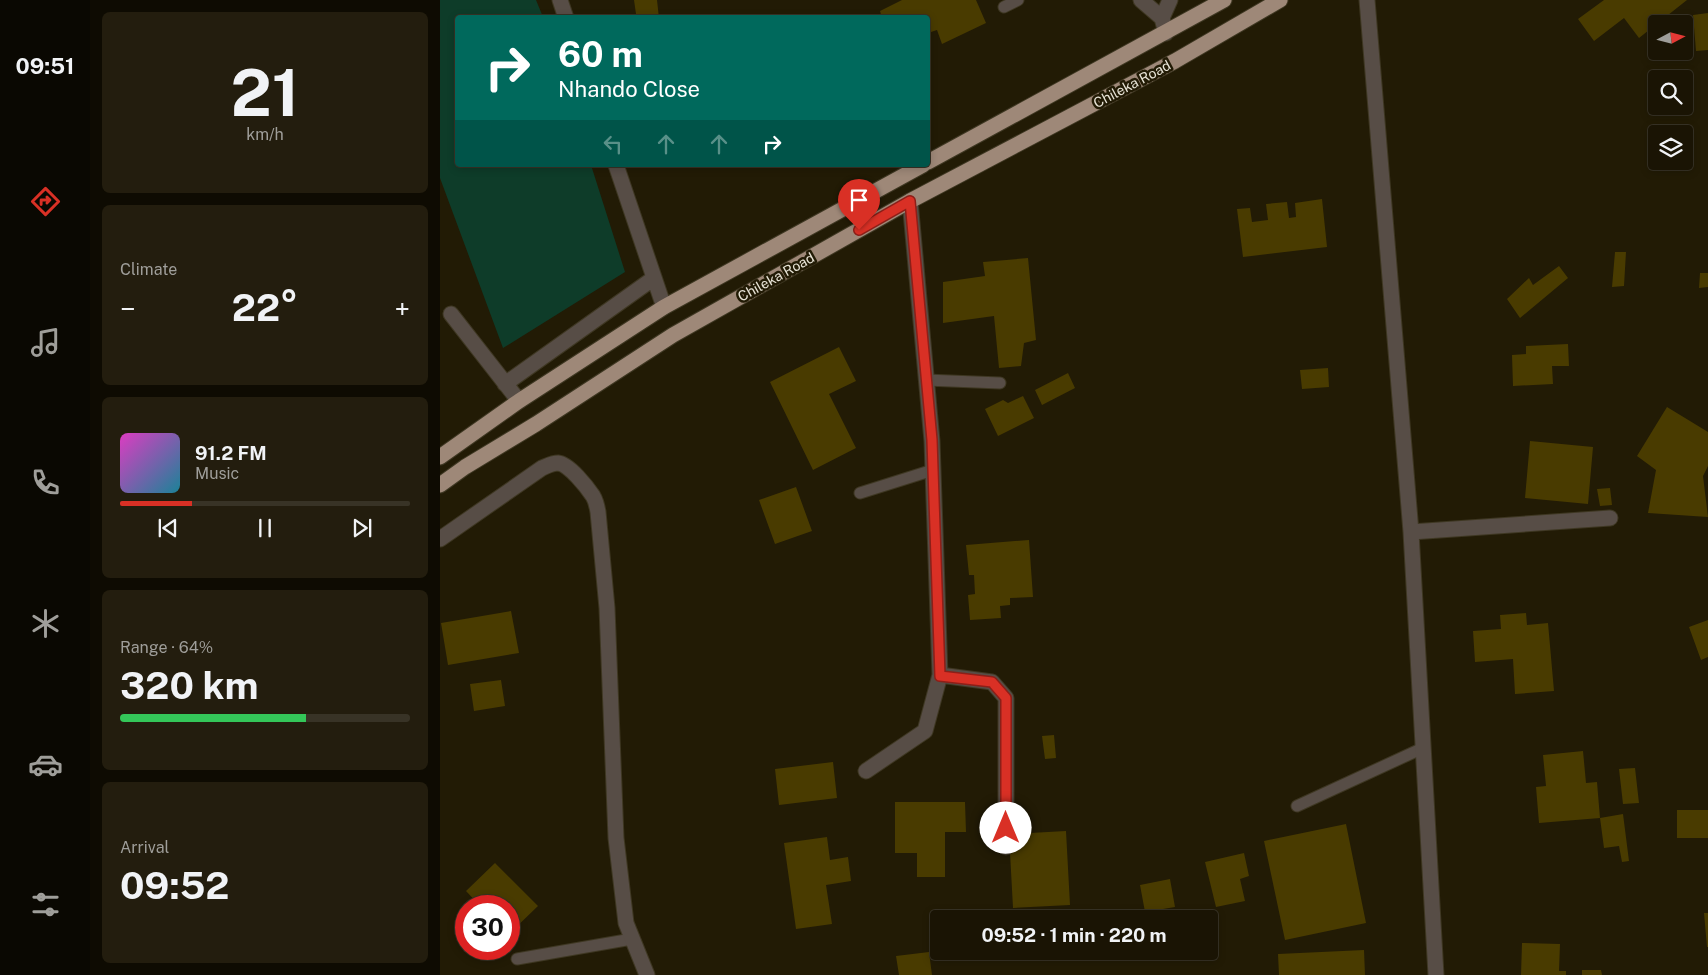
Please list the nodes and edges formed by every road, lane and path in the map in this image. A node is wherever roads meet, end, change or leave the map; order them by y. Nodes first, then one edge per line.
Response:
1 (560, 0) edge
2 (1018, 0) edge
3 (1141, 0) edge
4 (1170, 0) edge
5 (1224, 0) edge
6 (1280, 0) edge
7 (1367, 0) edge
8 (1004, 7) dead end
9 (565, 15) edge
10 (1162, 18) junction
11 (1166, 33) junction
12 (930, 161) edge
13 (617, 167) edge
14 (919, 167) edge
15 (910, 201) junction
16 (654, 278) junction
17 (664, 307) junction
18 (451, 314) dead end
19 (926, 380) junction
20 (1000, 383) dead end
21 (505, 384) junction
22 (519, 401) junction
23 (440, 457) edge
24 (933, 470) junction
25 (440, 485) edge
26 (860, 493) dead end
27 (1610, 518) dead end
28 (1411, 532) junction
29 (440, 539) edge
30 (940, 676) junction
31 (1423, 748) junction
32 (866, 771) dead end
33 (1297, 806) dead end
34 (1006, 846) dead end
35 (632, 939) junction
36 (520, 959) edge
37 (647, 975) edge
38 (1436, 975) edge

1 - 9 street
2 - 8 lane
3 - 10 street
4 - 10 street
5 - 11 highway, Chileka Road
6 - 15 highway, Chileka Road
7 - 28 street
10 - 11 street
11 - 12 highway, Chileka Road
13 - 16 street
14 - 17 highway, Chileka Road
15 - 19 street
15 - 25 highway, Chileka Road
16 - 17 street
16 - 21 street
17 - 22 highway, Chileka Road
18 - 21 street
19 - 20 lane
19 - 24 street
21 - 22 street
22 - 23 highway, Chileka Road
24 - 26 lane
24 - 30 street
27 - 28 street
28 - 31 street
29 - 35 street
30 - 32 street
30 - 34 street
31 - 33 lane
31 - 38 street
35 - 36 lane
35 - 37 street

